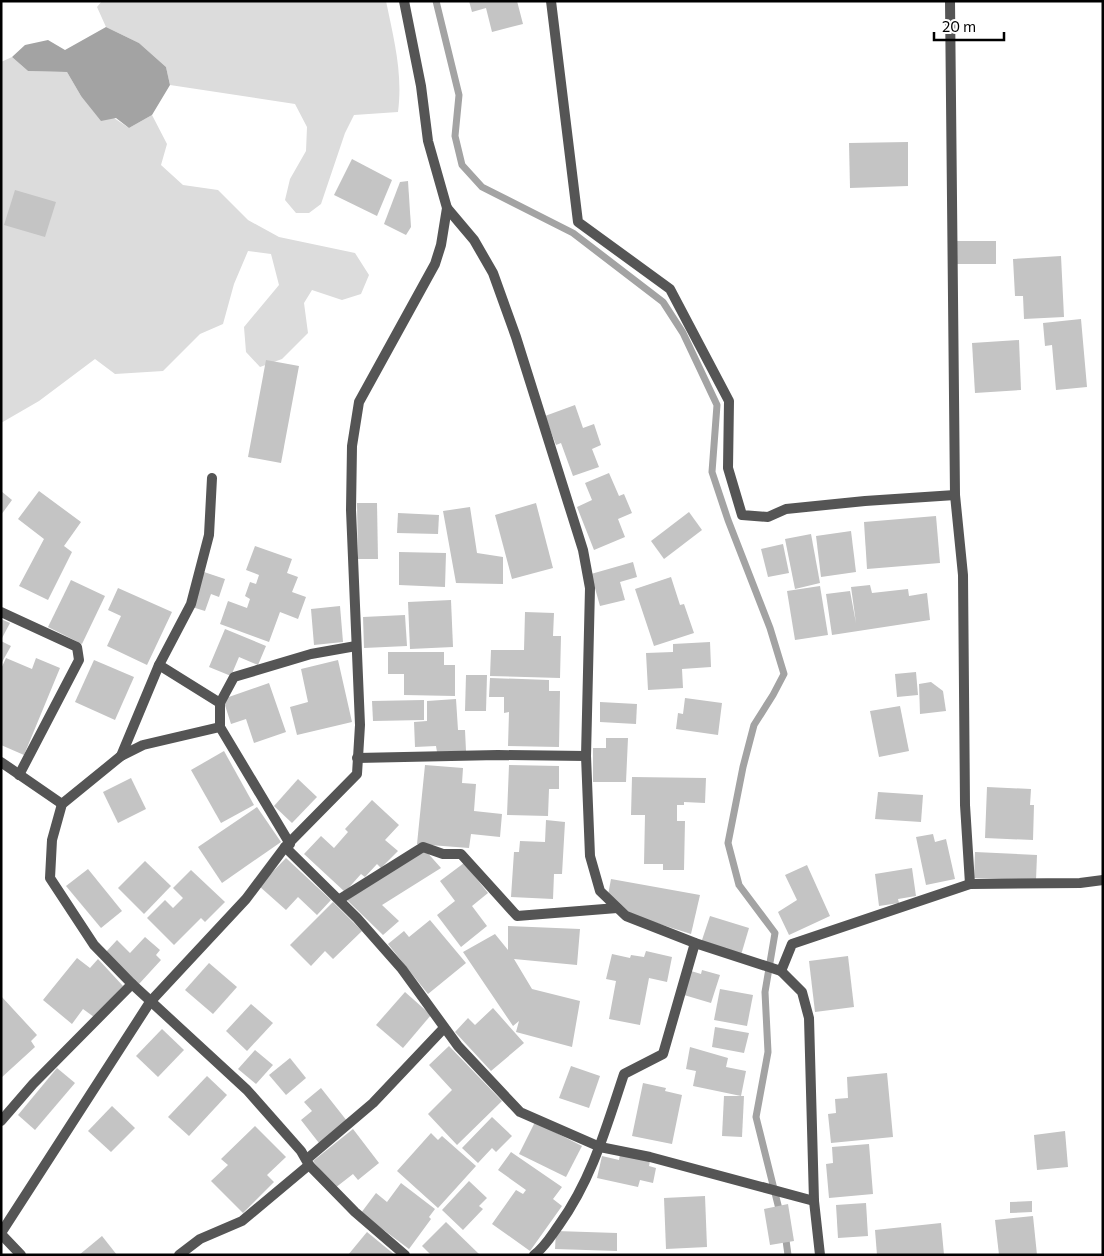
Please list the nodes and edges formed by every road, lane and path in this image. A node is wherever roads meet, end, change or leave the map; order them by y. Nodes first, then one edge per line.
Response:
1 (404, 1) edge
2 (550, 1) edge
3 (950, 1) edge
4 (447, 208) junction
5 (212, 478) dead end
6 (954, 496) junction
7 (1, 612) edge
8 (356, 646) junction
9 (159, 665) junction
10 (220, 703) junction
11 (220, 727) junction
12 (121, 756) junction
13 (586, 756) junction
14 (357, 758) junction
15 (1, 762) edge
16 (19, 775) junction
17 (62, 804) junction
18 (288, 846) junction
19 (1103, 880) edge
20 (970, 884) junction
21 (340, 899) junction
22 (618, 908) junction
23 (695, 943) junction
24 (780, 971) junction
25 (132, 984) junction
26 (150, 1002) junction
27 (444, 1028) junction
28 (1, 1121) edge
29 (600, 1147) junction
30 (308, 1162) junction
31 (814, 1201) junction
32 (1, 1234) edge
33 (21, 1255) edge
34 (179, 1255) edge
35 (405, 1255) edge
36 (534, 1255) edge
37 (820, 1255) edge

1 - 4 street
2 - 6 street
3 - 6 street
4 - 8 street
4 - 13 street
5 - 9 street
6 - 20 street
7 - 16 street
8 - 10 street
8 - 14 street
9 - 10 street
9 - 12 street
10 - 11 street
11 - 12 street
11 - 18 street
12 - 17 street
13 - 14 street
13 - 22 street
14 - 18 street
15 - 16 street
16 - 17 street
17 - 25 street
18 - 21 street
18 - 26 street
19 - 20 street
20 - 24 street
21 - 22 street
21 - 27 street
22 - 23 street
23 - 24 street
23 - 29 street
24 - 31 street
25 - 26 street
25 - 28 street
26 - 30 street
26 - 32 street
27 - 29 street
27 - 30 street
29 - 31 street
29 - 36 street
30 - 34 street
30 - 35 street
31 - 37 street
32 - 33 street

